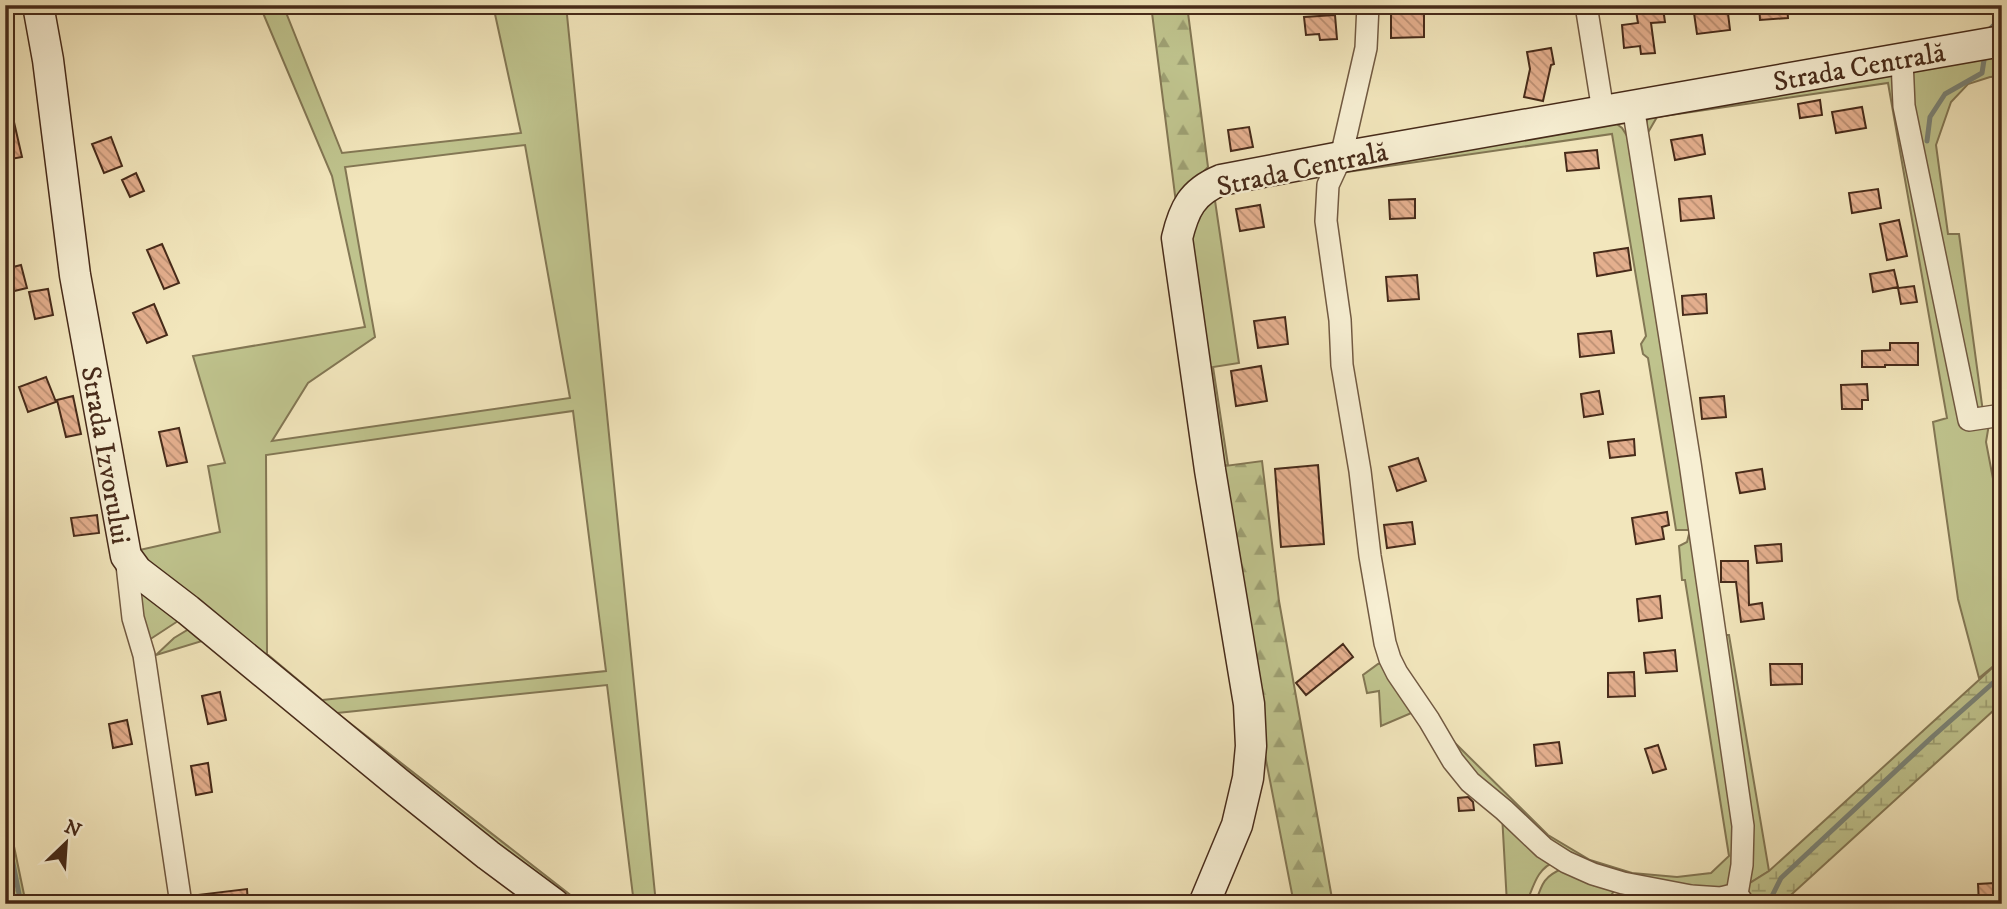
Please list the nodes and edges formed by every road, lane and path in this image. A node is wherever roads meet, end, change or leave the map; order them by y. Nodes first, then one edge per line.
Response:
1 (38, 5) edge
2 (1368, 5) edge
3 (1586, 5) edge
4 (2002, 41) edge
5 (1902, 60) junction
6 (1633, 106) junction
7 (1603, 111) junction
8 (1341, 157) junction
9 (2002, 415) edge
10 (126, 556) junction
11 (1741, 899) edge
12 (181, 904) edge
13 (554, 904) edge
14 (1204, 904) edge

1 - 10 street, Strada Izvorului
2 - 8 street
3 - 7 street
4 - 5 street, Strada Centrală
5 - 6 street, Strada Centrală
5 - 9 street
6 - 7 street, Strada Centrală
6 - 11 street
7 - 8 street, Strada Centrală
8 - 11 street
8 - 14 street, Strada Centrală
10 - 12 street, Strada Izvorului
10 - 13 street

